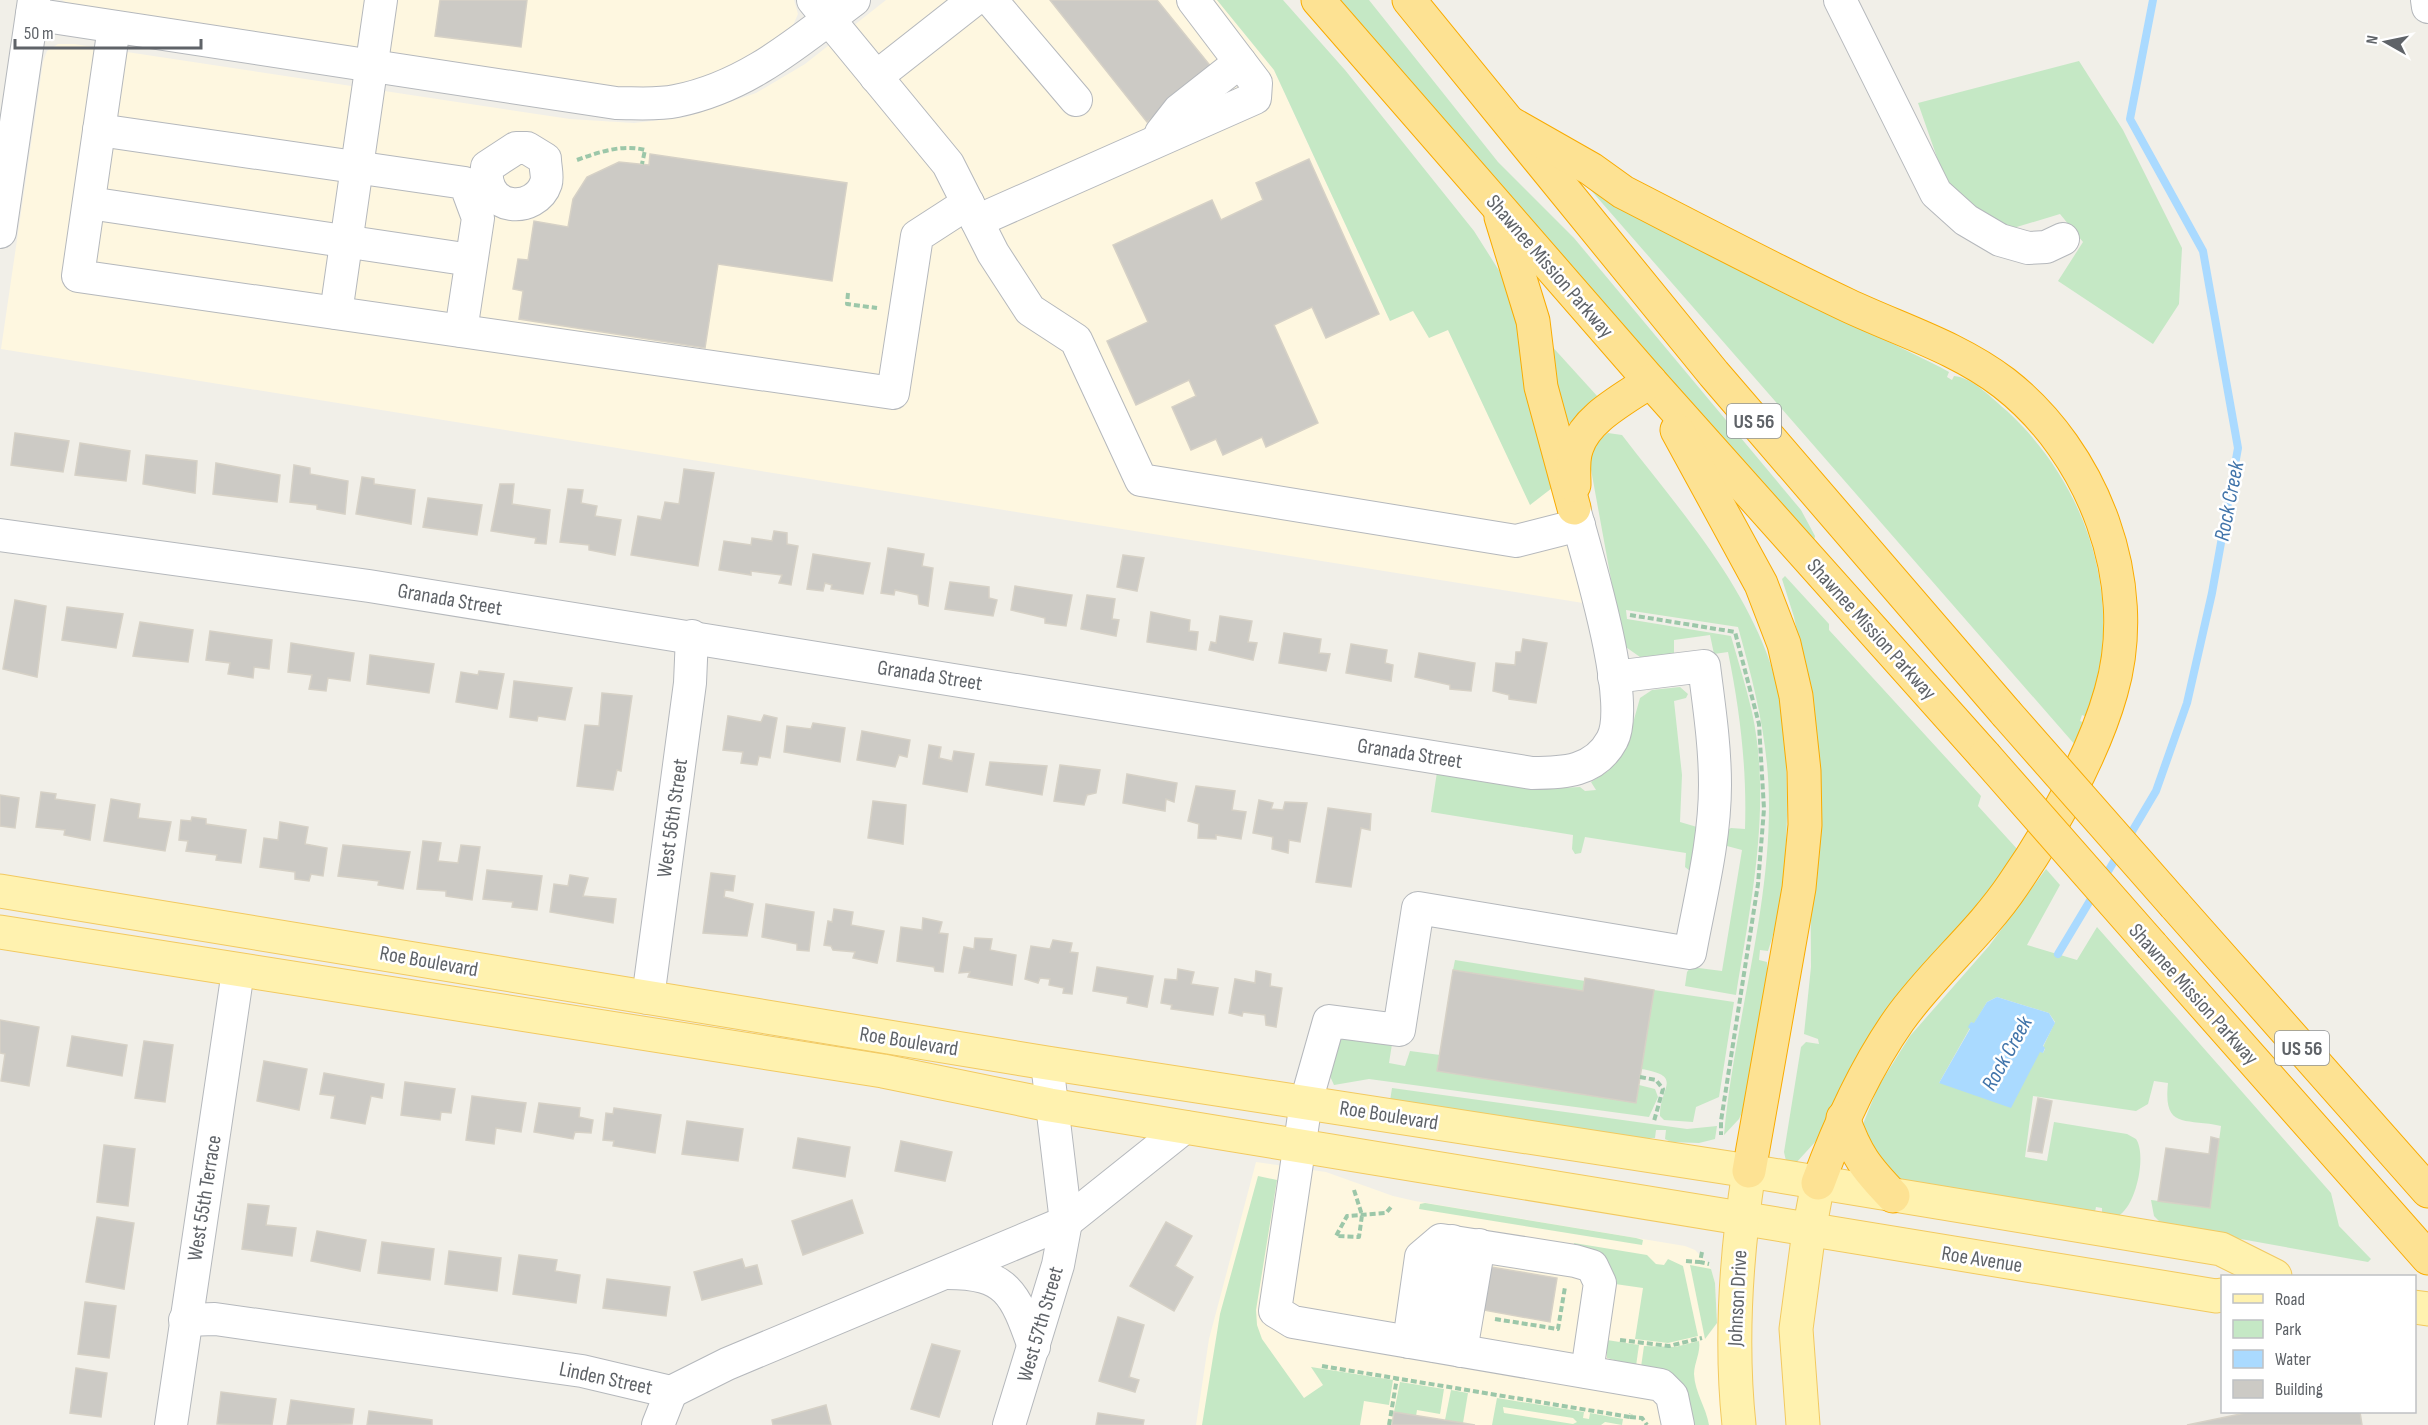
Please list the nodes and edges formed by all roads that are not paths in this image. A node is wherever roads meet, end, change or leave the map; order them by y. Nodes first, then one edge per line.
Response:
1 (381, 0) edge
2 (854, 0) edge
3 (974, 0) edge
4 (991, 0) edge
5 (1193, 0) edge
6 (1318, 0) edge
7 (1409, 0) edge
8 (1840, 0) edge
9 (2427, 0) edge
10 (33, 7) edge
11 (2428, 7) edge
12 (821, 10) edge
13 (114, 27) junction
14 (373, 66) junction
15 (876, 77) junction
16 (1076, 100) dead end
17 (1510, 123) junction
18 (99, 130) junction
19 (358, 167) junction
20 (89, 203) junction
21 (1496, 204) junction
22 (972, 212) junction
23 (0, 232) edge
24 (2063, 239) dead end
25 (347, 240) junction
26 (471, 260) junction
27 (336, 312) junction
28 (461, 331) junction
29 (1650, 381) junction
30 (1576, 516) junction
31 (0, 535) edge
32 (692, 636) junction
33 (1614, 676) junction
34 (0, 891) edge
35 (0, 932) edge
36 (238, 971) junction
37 (648, 998) junction
38 (1047, 1063) junction
39 (1306, 1102) junction
40 (1050, 1105) junction
41 (1843, 1118) junction
42 (1185, 1127) junction
43 (1299, 1146) junction
44 (1749, 1171) junction
45 (1818, 1183) junction
46 (2428, 1191) edge
47 (1893, 1196) junction
48 (1742, 1220) junction
49 (1066, 1222) junction
50 (1809, 1231) junction
51 (1466, 1243) junction
52 (2428, 1258) edge
53 (946, 1273) junction
54 (2273, 1275) edge
55 (2221, 1295) edge
56 (185, 1320) junction
57 (1435, 1346) junction
58 (1034, 1347) junction
59 (1587, 1372) junction
60 (671, 1392) junction
61 (171, 1425) edge
62 (658, 1425) edge
63 (1009, 1425) edge
64 (1678, 1425) edge
65 (1739, 1425) edge
66 (1803, 1425) edge

1 - 14 street
2 - 12 street
3 - 15 street
4 - 16 street
5 - 22 street
6 - 21 highway, Shawnee Mission Parkway / US 56
7 - 17 highway, US 56
8 - 24 street
9 - 11 street
10 - 13 street
10 - 23 street
12 - 14 street
12 - 15 street
13 - 14 street
13 - 18 street
14 - 19 street
15 - 22 street
17 - 41 highway
17 - 46 highway, US 56, bridge
18 - 19 street
18 - 20 street
19 - 25 street
19 - 26 street
20 - 25 street
20 - 27 street
21 - 29 highway, Shawnee Mission Parkway / US 56
21 - 30 highway
22 - 28 street
22 - 30 street
25 - 26 street
25 - 27 street
26 - 28 street
27 - 28 street
29 - 30 highway
29 - 44 highway
29 - 52 highway, Shawnee Mission Parkway / US 56, bridge
30 - 33 street, Granada Street
31 - 32 street, Granada Street
32 - 33 street, Granada Street
32 - 37 street, West 56th Street
33 - 39 street
34 - 37 main road, Roe Boulevard
35 - 36 main road, Roe Boulevard
36 - 40 main road, Roe Boulevard
36 - 56 street, West 55th Terrace
37 - 38 main road, Roe Boulevard
38 - 39 main road, Roe Boulevard
38 - 40 street, West 57th Street
39 - 43 street
39 - 44 main road, Roe Boulevard
40 - 42 main road, Roe Boulevard
40 - 49 street, West 57th Street
41 - 45 highway
41 - 47 highway
42 - 43 main road, Roe Boulevard
42 - 49 street
43 - 48 main road, Roe Boulevard
43 - 57 street
44 - 45 main road, Roe Boulevard
44 - 48 main road, Johnson Drive
45 - 47 main road
45 - 50 main road
47 - 54 main road
48 - 50 main road, Roe Avenue
48 - 65 main road, Johnson Drive
49 - 53 street, Linden Street
49 - 58 street, West 57th Street
50 - 55 main road, Roe Avenue
50 - 66 main road
51 - 57 street
51 - 57 street
51 - 59 street
53 - 58 street
53 - 60 street, Linden Street
56 - 60 street, Linden Street
56 - 61 street, West 55th Terrace
57 - 59 street
58 - 63 street, West 57th Street
59 - 64 street
60 - 62 street

